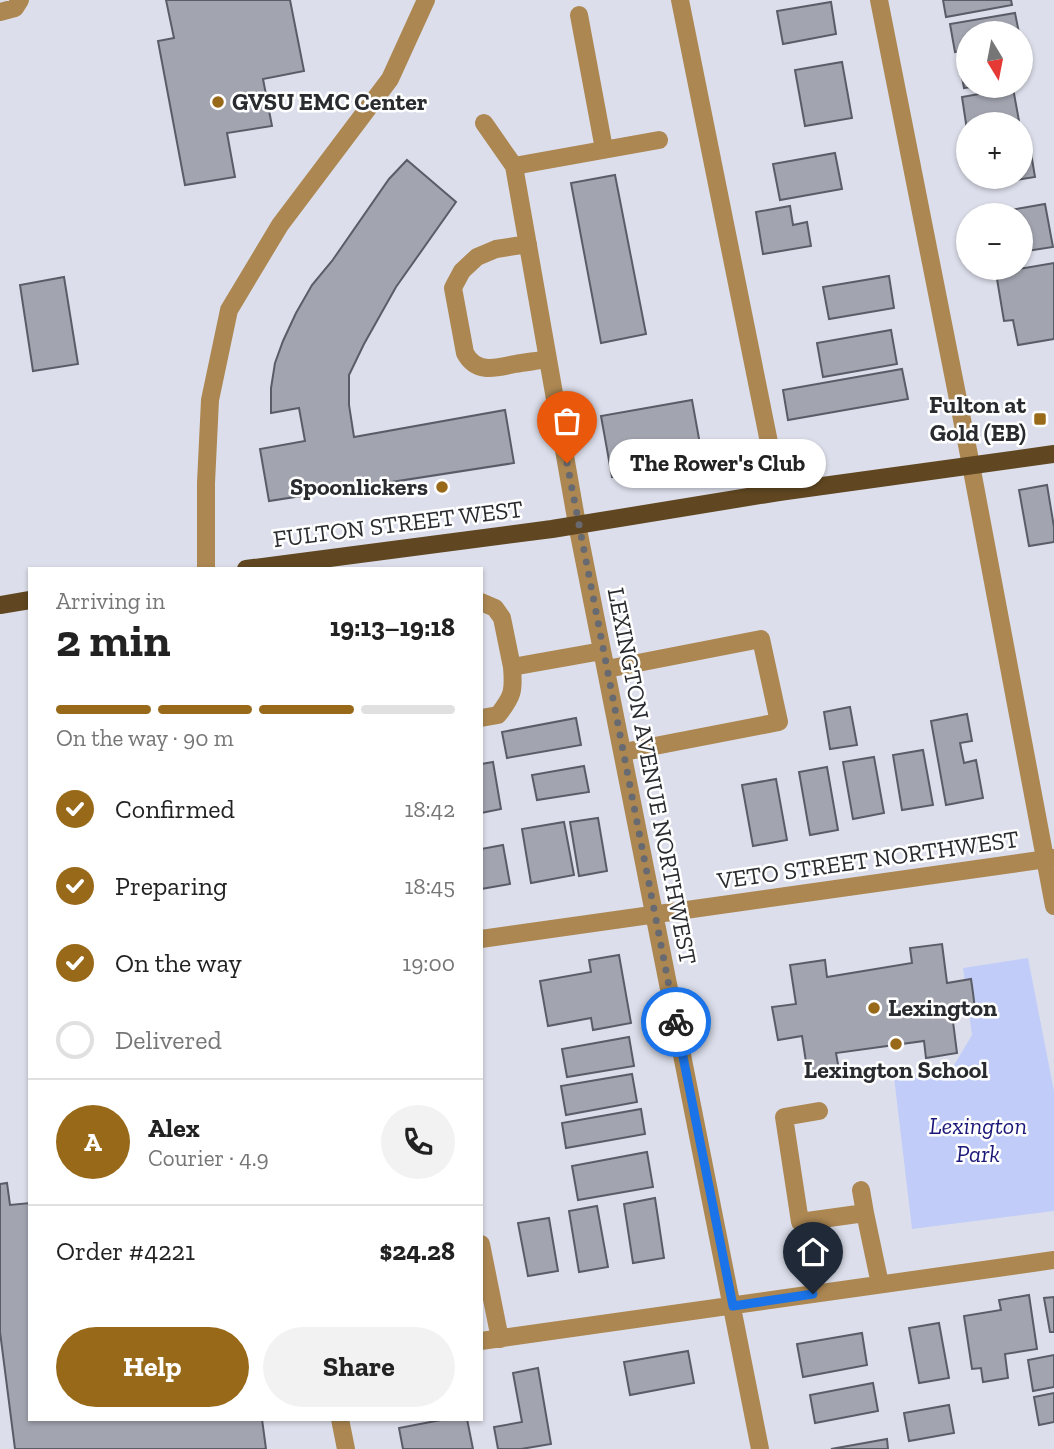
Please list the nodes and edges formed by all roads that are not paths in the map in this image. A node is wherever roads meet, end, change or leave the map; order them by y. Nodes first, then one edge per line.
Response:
1 (20, 0) edge
2 (425, 0) edge
3 (680, 0) edge
4 (879, 0) edge
5 (0, 12) edge
6 (579, 15) dead end
7 (484, 123) dead end
8 (659, 139) dead end
9 (604, 149) junction
10 (514, 166) junction
11 (528, 244) junction
12 (548, 359) junction
13 (1054, 454) edge
14 (971, 465) junction
15 (779, 492) junction
16 (577, 524) junction
17 (326, 563) edge
18 (206, 567) edge
19 (273, 567) edge
20 (28, 600) edge
21 (483, 603) edge
22 (0, 605) edge
23 (602, 651) junction
24 (512, 667) junction
25 (607, 669) junction
26 (483, 718) edge
27 (624, 752) junction
28 (1049, 859) edge
29 (1054, 906) edge
30 (655, 914) junction
31 (483, 939) edge
32 (819, 1111) dead end
33 (861, 1190) dead end
34 (865, 1213) junction
35 (483, 1254) edge
36 (1054, 1260) edge
37 (880, 1284) junction
38 (733, 1306) junction
39 (500, 1339) junction
40 (483, 1341) edge
41 (340, 1421) edge
42 (346, 1449) edge
43 (760, 1449) edge

1 - 5 street
2 - 18 street
3 - 15 street
4 - 14 street
6 - 9 street
7 - 10 street
8 - 9 street
9 - 10 street
10 - 11 street, LEXINGTON AVENUE NORTHWEST
11 - 12 street, LEXINGTON AVENUE NORTHWEST
11 - 12 street
12 - 16 street, LEXINGTON AVENUE NORTHWEST
13 - 14 main road, FULTON STREET WEST
14 - 15 main road, FULTON STREET WEST
14 - 28 street
15 - 16 main road, FULTON STREET WEST
16 - 17 main road, FULTON STREET WEST
16 - 23 street, LEXINGTON AVENUE NORTHWEST
17 - 19 main road, FULTON STREET WEST
20 - 22 main road
21 - 24 street
23 - 24 street
23 - 25 street, LEXINGTON AVENUE NORTHWEST
24 - 26 street
25 - 27 street, LEXINGTON AVENUE NORTHWEST
25 - 27 street
27 - 30 street, LEXINGTON AVENUE NORTHWEST
28 - 29 street
28 - 30 street, VETO STREET NORTHWEST
30 - 31 street, VETO STREET NORTHWEST
30 - 38 street, LEXINGTON AVENUE NORTHWEST
32 - 34 street
33 - 34 street
34 - 37 street
35 - 39 street
36 - 37 street
37 - 38 street
38 - 39 street
38 - 43 street, LEXINGTON AVENUE NORTHWEST
39 - 40 street
41 - 42 street

